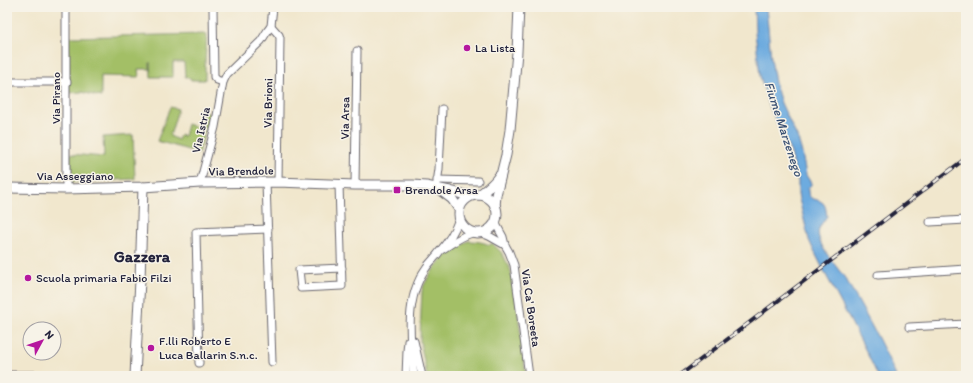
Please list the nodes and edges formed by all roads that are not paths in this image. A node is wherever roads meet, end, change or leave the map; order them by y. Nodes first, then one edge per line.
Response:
1 (66, 7) edge
2 (273, 7) edge
3 (519, 7) edge
4 (213, 8) edge
5 (271, 26) junction
6 (357, 51) dead end
7 (7, 82) edge
8 (67, 82) junction
9 (223, 82) junction
10 (442, 109) dead end
11 (502, 171) junction
12 (478, 181) dead end
13 (266, 182) junction
14 (278, 182) junction
15 (200, 183) junction
16 (339, 184) junction
17 (355, 185) junction
18 (437, 186) junction
19 (7, 188) edge
20 (143, 188) junction
21 (66, 189) junction
22 (475, 196) junction
23 (495, 207) junction
24 (459, 209) junction
25 (459, 219) junction
26 (496, 220) junction
27 (966, 220) edge
28 (930, 222) dead end
29 (268, 229) junction
30 (477, 233) junction
31 (505, 245) junction
32 (441, 250) junction
33 (342, 268) junction
34 (966, 269) edge
35 (878, 276) dead end
36 (966, 324) edge
37 (410, 325) junction
38 (909, 327) dead end
39 (272, 362) dead end
40 (199, 363) dead end
41 (7, 376) edge
42 (37, 376) edge
43 (135, 376) edge
44 (406, 376) edge
45 (414, 376) edge
46 (422, 376) edge
47 (530, 376) edge

1 - 8 street, Via Pirano
2 - 5 street, Via Istria
3 - 11 street
4 - 9 street
5 - 9 street, Via Istria
5 - 14 street, Via Brioni
6 - 17 street, Via Arsa
7 - 8 street
8 - 21 street, Via Pirano
9 - 15 street, Via Istria
10 - 18 street
11 - 22 street
11 - 23 street
12 - 18 street
13 - 14 street, Via Brendole
13 - 15 street, Via Brendole
13 - 29 street
14 - 16 street, Via Brendole
15 - 20 street, Via Brendole
16 - 17 street, Via Brendole
16 - 33 street
17 - 18 street, Via Brendole
18 - 22 street, Via Brendole
18 - 24 street
19 - 21 street, Via Asseggiano
20 - 21 street, Via Asseggiano
20 - 43 street
22 - 23 street
22 - 24 street
23 - 26 street
24 - 25 street
25 - 30 street
25 - 32 street
26 - 30 street
26 - 31 street, Via Ca' Boreeta
27 - 28 street
29 - 39 street
29 - 40 street
30 - 31 street
30 - 32 street
31 - 47 street, Via Ca' Boreeta
32 - 37 street
33 - 33 street
34 - 35 street
36 - 38 street
37 - 44 street
37 - 45 street
37 - 46 street
41 - 42 street

